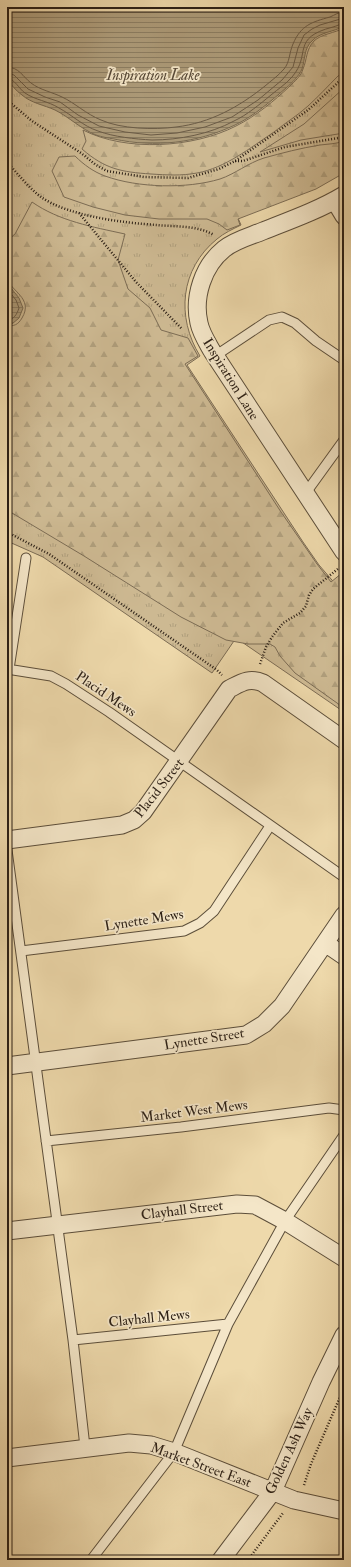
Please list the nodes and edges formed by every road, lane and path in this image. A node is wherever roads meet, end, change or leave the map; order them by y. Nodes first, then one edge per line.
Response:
1 (344, 77) edge
2 (7, 100) edge
3 (344, 137) edge
4 (235, 161) junction
5 (7, 162) edge
6 (339, 198) edge
7 (79, 212) junction
8 (344, 216) edge
9 (229, 245) junction
10 (186, 331) dead end
11 (215, 356) junction
12 (344, 360) edge
13 (344, 440) edge
14 (305, 494) junction
15 (7, 532) edge
16 (344, 552) edge
17 (26, 558) dead end
18 (344, 563) edge
19 (8, 669) edge
20 (255, 680) junction
21 (231, 688) junction
22 (344, 740) edge
23 (179, 762) junction
24 (270, 826) junction
25 (7, 840) edge
26 (7, 850) edge
27 (344, 877) edge
28 (344, 915) edge
29 (325, 943) junction
30 (21, 951) junction
31 (344, 956) edge
32 (35, 1063) junction
33 (7, 1066) edge
34 (344, 1110) edge
35 (344, 1135) edge
36 (46, 1141) junction
37 (285, 1221) junction
38 (57, 1224) junction
39 (7, 1231) edge
40 (344, 1258) edge
41 (228, 1324) junction
42 (344, 1335) edge
43 (74, 1340) junction
44 (344, 1388) edge
45 (85, 1447) junction
46 (174, 1452) junction
47 (7, 1458) edge
48 (273, 1491) junction
49 (294, 1500) junction
50 (344, 1511) edge
51 (91, 1560) edge
52 (221, 1560) edge
53 (248, 1560) edge

1 - 4 path
2 - 4 path
3 - 4 path
5 - 7 path
6 - 8 street
6 - 9 street, Inspiration Lane
7 - 9 path
7 - 10 path
9 - 11 street, Inspiration Lane
11 - 12 lane
11 - 14 street, Inspiration Lane
13 - 14 lane
14 - 16 street, Inspiration Lane
15 - 21 path
17 - 19 lane, Placid Mews
18 - 20 path
19 - 23 lane, Placid Mews
20 - 21 street
20 - 22 street
21 - 23 street, Placid Street
23 - 24 lane
23 - 25 street, Placid Street
24 - 27 lane
24 - 30 lane, Lynette Mews
26 - 30 lane
28 - 29 street, Lynette Street
29 - 31 street
29 - 32 street, Lynette Street
30 - 32 lane
32 - 33 street, Lynette Street
32 - 36 lane
34 - 36 lane, Market West Mews
35 - 37 lane
36 - 38 lane
37 - 38 street, Clayhall Street
37 - 40 street, Clayhall Street
37 - 41 lane
38 - 39 street, Clayhall Street
38 - 43 lane
41 - 43 lane, Clayhall Mews
41 - 46 lane
42 - 48 street, Golden Ash Way
43 - 45 lane
44 - 49 path
45 - 46 street, Market Street East
45 - 47 street, Market Street East
46 - 48 street, Market Street East
46 - 51 lane
48 - 49 street, Market Street East
48 - 52 street, Golden Ash Way
49 - 50 street, Market Street East
49 - 53 path

